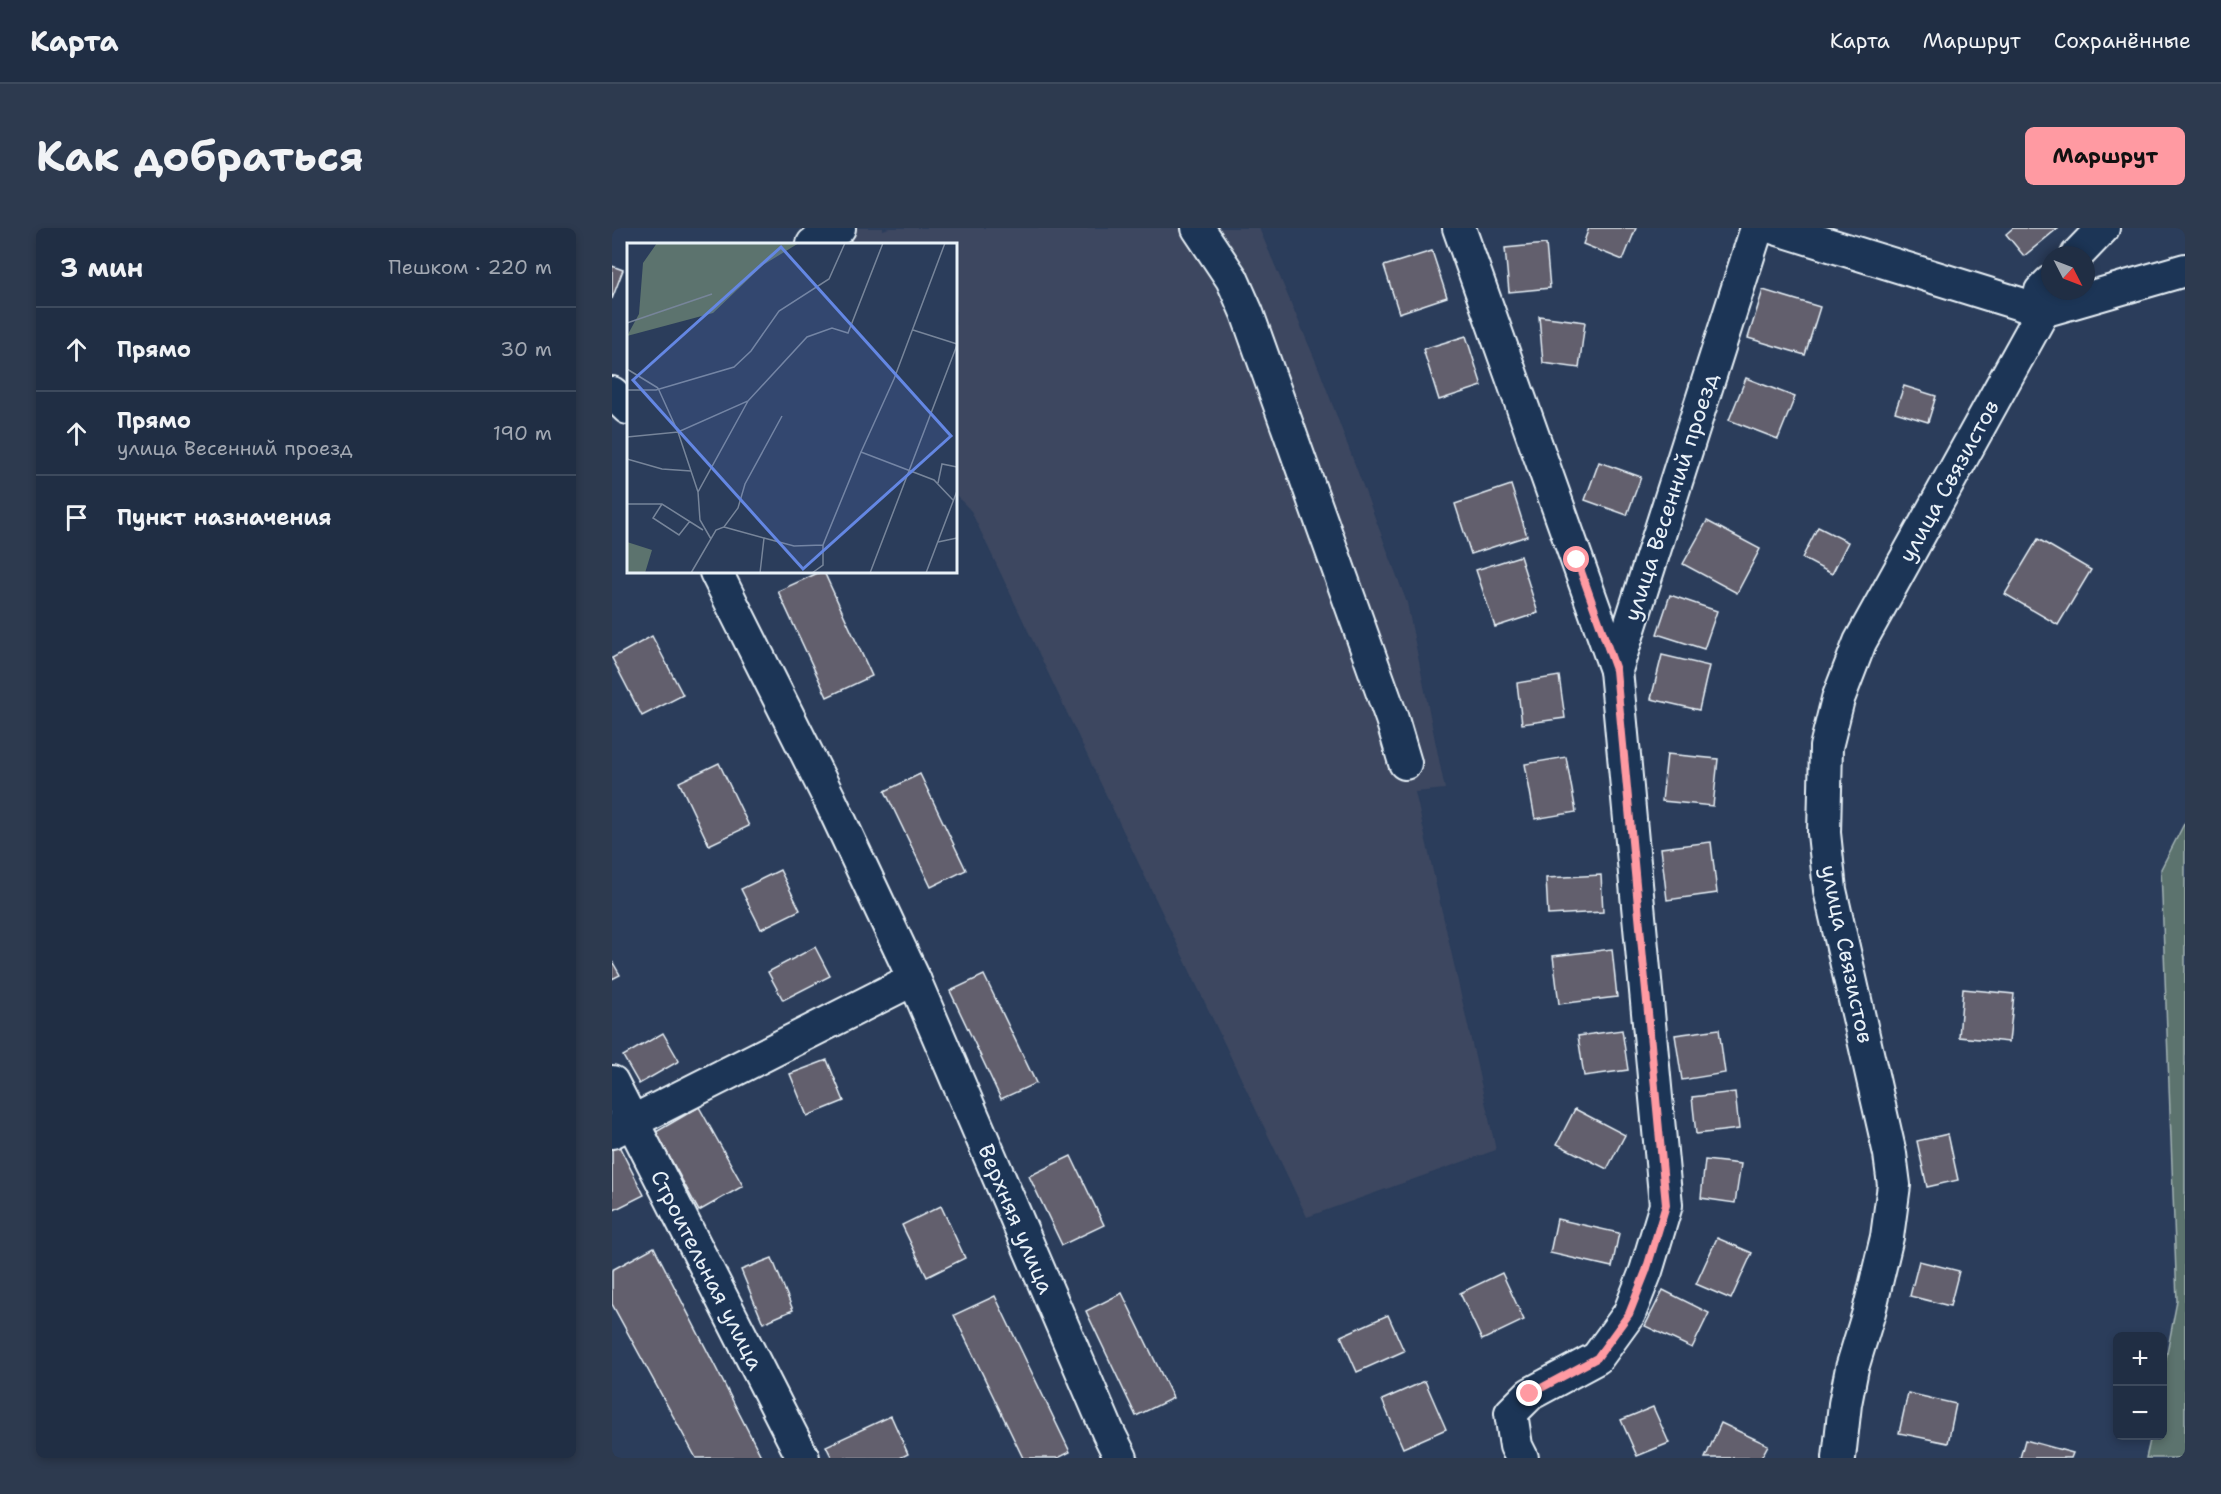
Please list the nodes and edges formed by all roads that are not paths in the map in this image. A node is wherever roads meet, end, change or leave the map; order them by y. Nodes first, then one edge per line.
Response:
1 (839, 228) edge
2 (1198, 228) edge
3 (1459, 228) edge
4 (1757, 228) edge
5 (1775, 228) edge
6 (2103, 228) edge
7 (815, 243) edge
8 (2086, 246) edge
9 (2185, 270) edge
10 (2095, 288) edge
11 (2041, 295) edge
12 (2045, 300) edge
13 (612, 393) edge
14 (627, 407) edge
15 (716, 573) edge
16 (1616, 670) junction
17 (1405, 763) dead end
18 (914, 979) junction
19 (612, 1082) edge
20 (622, 1127) edge
21 (802, 1458) edge
22 (1121, 1458) edge
23 (1522, 1458) edge
24 (1839, 1458) edge

1 - 7 street
2 - 17 street
3 - 16 street
4 - 16 street, улица Весенний проезд
5 - 11 street
6 - 8 street
9 - 10 street
12 - 24 street, улица Связистов
13 - 14 street
15 - 18 street, Верхняя улица
16 - 23 street, улица Весенний проезд
18 - 20 street
18 - 22 street, Верхняя улица
19 - 20 street, Строительная улица
20 - 21 street, Строительная улица

